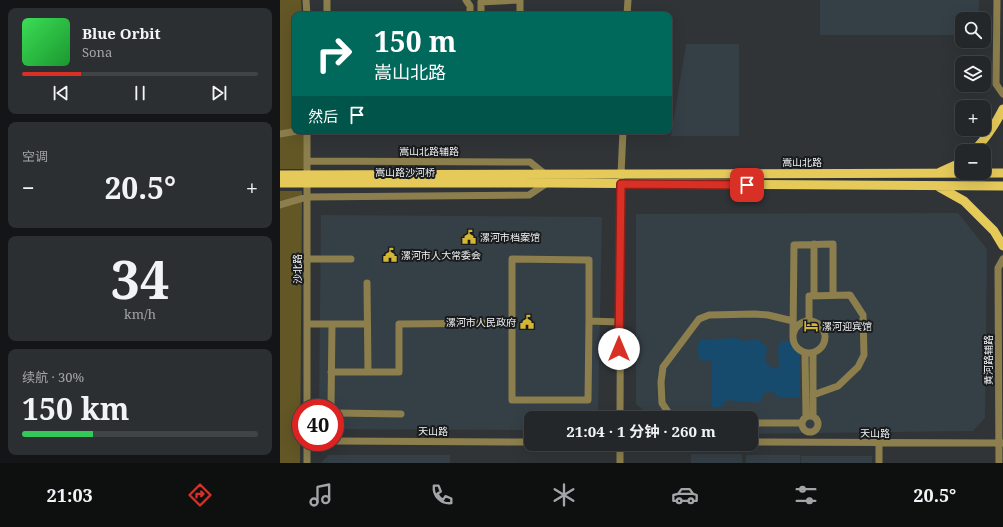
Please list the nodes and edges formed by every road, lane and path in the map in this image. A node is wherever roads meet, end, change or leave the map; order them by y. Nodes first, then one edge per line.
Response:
1 (306, 0) edge
2 (327, 0) edge
3 (466, 0) edge
4 (520, 0) edge
5 (628, 0) edge
6 (997, 0) edge
7 (308, 12) edge
8 (326, 12) edge
9 (470, 12) edge
10 (481, 12) edge
11 (520, 12) edge
12 (627, 12) edge
13 (1003, 94) edge
14 (1003, 109) edge
15 (292, 132) edge
16 (280, 134) edge
17 (308, 134) edge
18 (623, 134) edge
19 (981, 144) edge
20 (307, 161) junction
21 (955, 165) edge
22 (1003, 173) edge
23 (937, 174) junction
24 (280, 175) edge
25 (529, 179) junction
26 (547, 179) junction
27 (621, 179) junction
28 (280, 184) edge
29 (936, 186) junction
30 (1003, 186) edge
31 (307, 198) junction
32 (280, 205) edge
33 (814, 244) junction
34 (1003, 246) edge
35 (307, 259) junction
36 (351, 259) dead end
37 (1003, 259) edge
38 (367, 283) dead end
39 (814, 296) junction
40 (833, 296) junction
41 (588, 321) junction
42 (793, 321) junction
43 (809, 321) junction
44 (619, 322) junction
45 (512, 323) junction
46 (307, 324) junction
47 (332, 324) junction
48 (368, 324) junction
49 (793, 335) junction
50 (809, 353) junction
51 (331, 372) junction
52 (368, 372) junction
53 (813, 395) junction
54 (307, 399) edge
55 (331, 399) edge
56 (620, 411) edge
57 (667, 411) edge
58 (344, 413) edge
59 (400, 414) dead end
60 (807, 418) junction
61 (758, 423) edge
62 (811, 432) junction
63 (344, 441) edge
64 (524, 442) edge
65 (758, 442) edge
66 (811, 442) junction
67 (879, 443) junction
68 (1001, 443) edge
69 (307, 451) edge
70 (620, 451) edge
71 (307, 463) edge
72 (620, 463) edge
73 (879, 463) edge
74 (999, 463) edge

1 - 7 street
2 - 8 street
3 - 9 street
4 - 10 street
4 - 11 street
5 - 12 street
6 - 13 street
14 - 19 main road
15 - 16 street
17 - 20 street, 沙北路
18 - 27 street
20 - 26 street, 嵩山北路辅路
20 - 31 street, 沙北路
21 - 23 main road
22 - 23 main road, 嵩山北路
23 - 27 main road, 嵩山北路
24 - 25 main road, 嵩山路沙河桥
25 - 26 main road, 嵩山北路
25 - 28 main road, 嵩山路沙河桥
26 - 27 main road, 嵩山北路
26 - 31 street
27 - 29 main road, 嵩山北路
27 - 44 street
29 - 30 main road, 嵩山北路
29 - 34 main road
31 - 32 street
31 - 35 street, 沙北路
33 - 39 street
33 - 40 street
33 - 42 street
35 - 36 street
35 - 46 street, 沙北路
37 - 68 street, 黄河路辅路
38 - 48 street
39 - 40 street
39 - 43 street
40 - 53 street
41 - 44 street
41 - 45 street
41 - 45 street
42 - 49 street
42 - 57 street
43 - 49 street
43 - 50 street
44 - 56 street
45 - 52 street
46 - 47 street
46 - 54 street, 沙北路
47 - 48 street
47 - 51 street
48 - 52 street
49 - 50 street
50 - 53 street
50 - 60 street
51 - 52 street
51 - 55 street
53 - 60 street
58 - 59 street
60 - 61 street
60 - 62 street
60 - 62 street
62 - 66 street
63 - 64 street, 天山路
65 - 66 street, 天山路
66 - 67 street, 天山路
67 - 68 street, 天山路
67 - 73 street
68 - 74 street, 黄河路辅路
69 - 71 street
70 - 72 street

